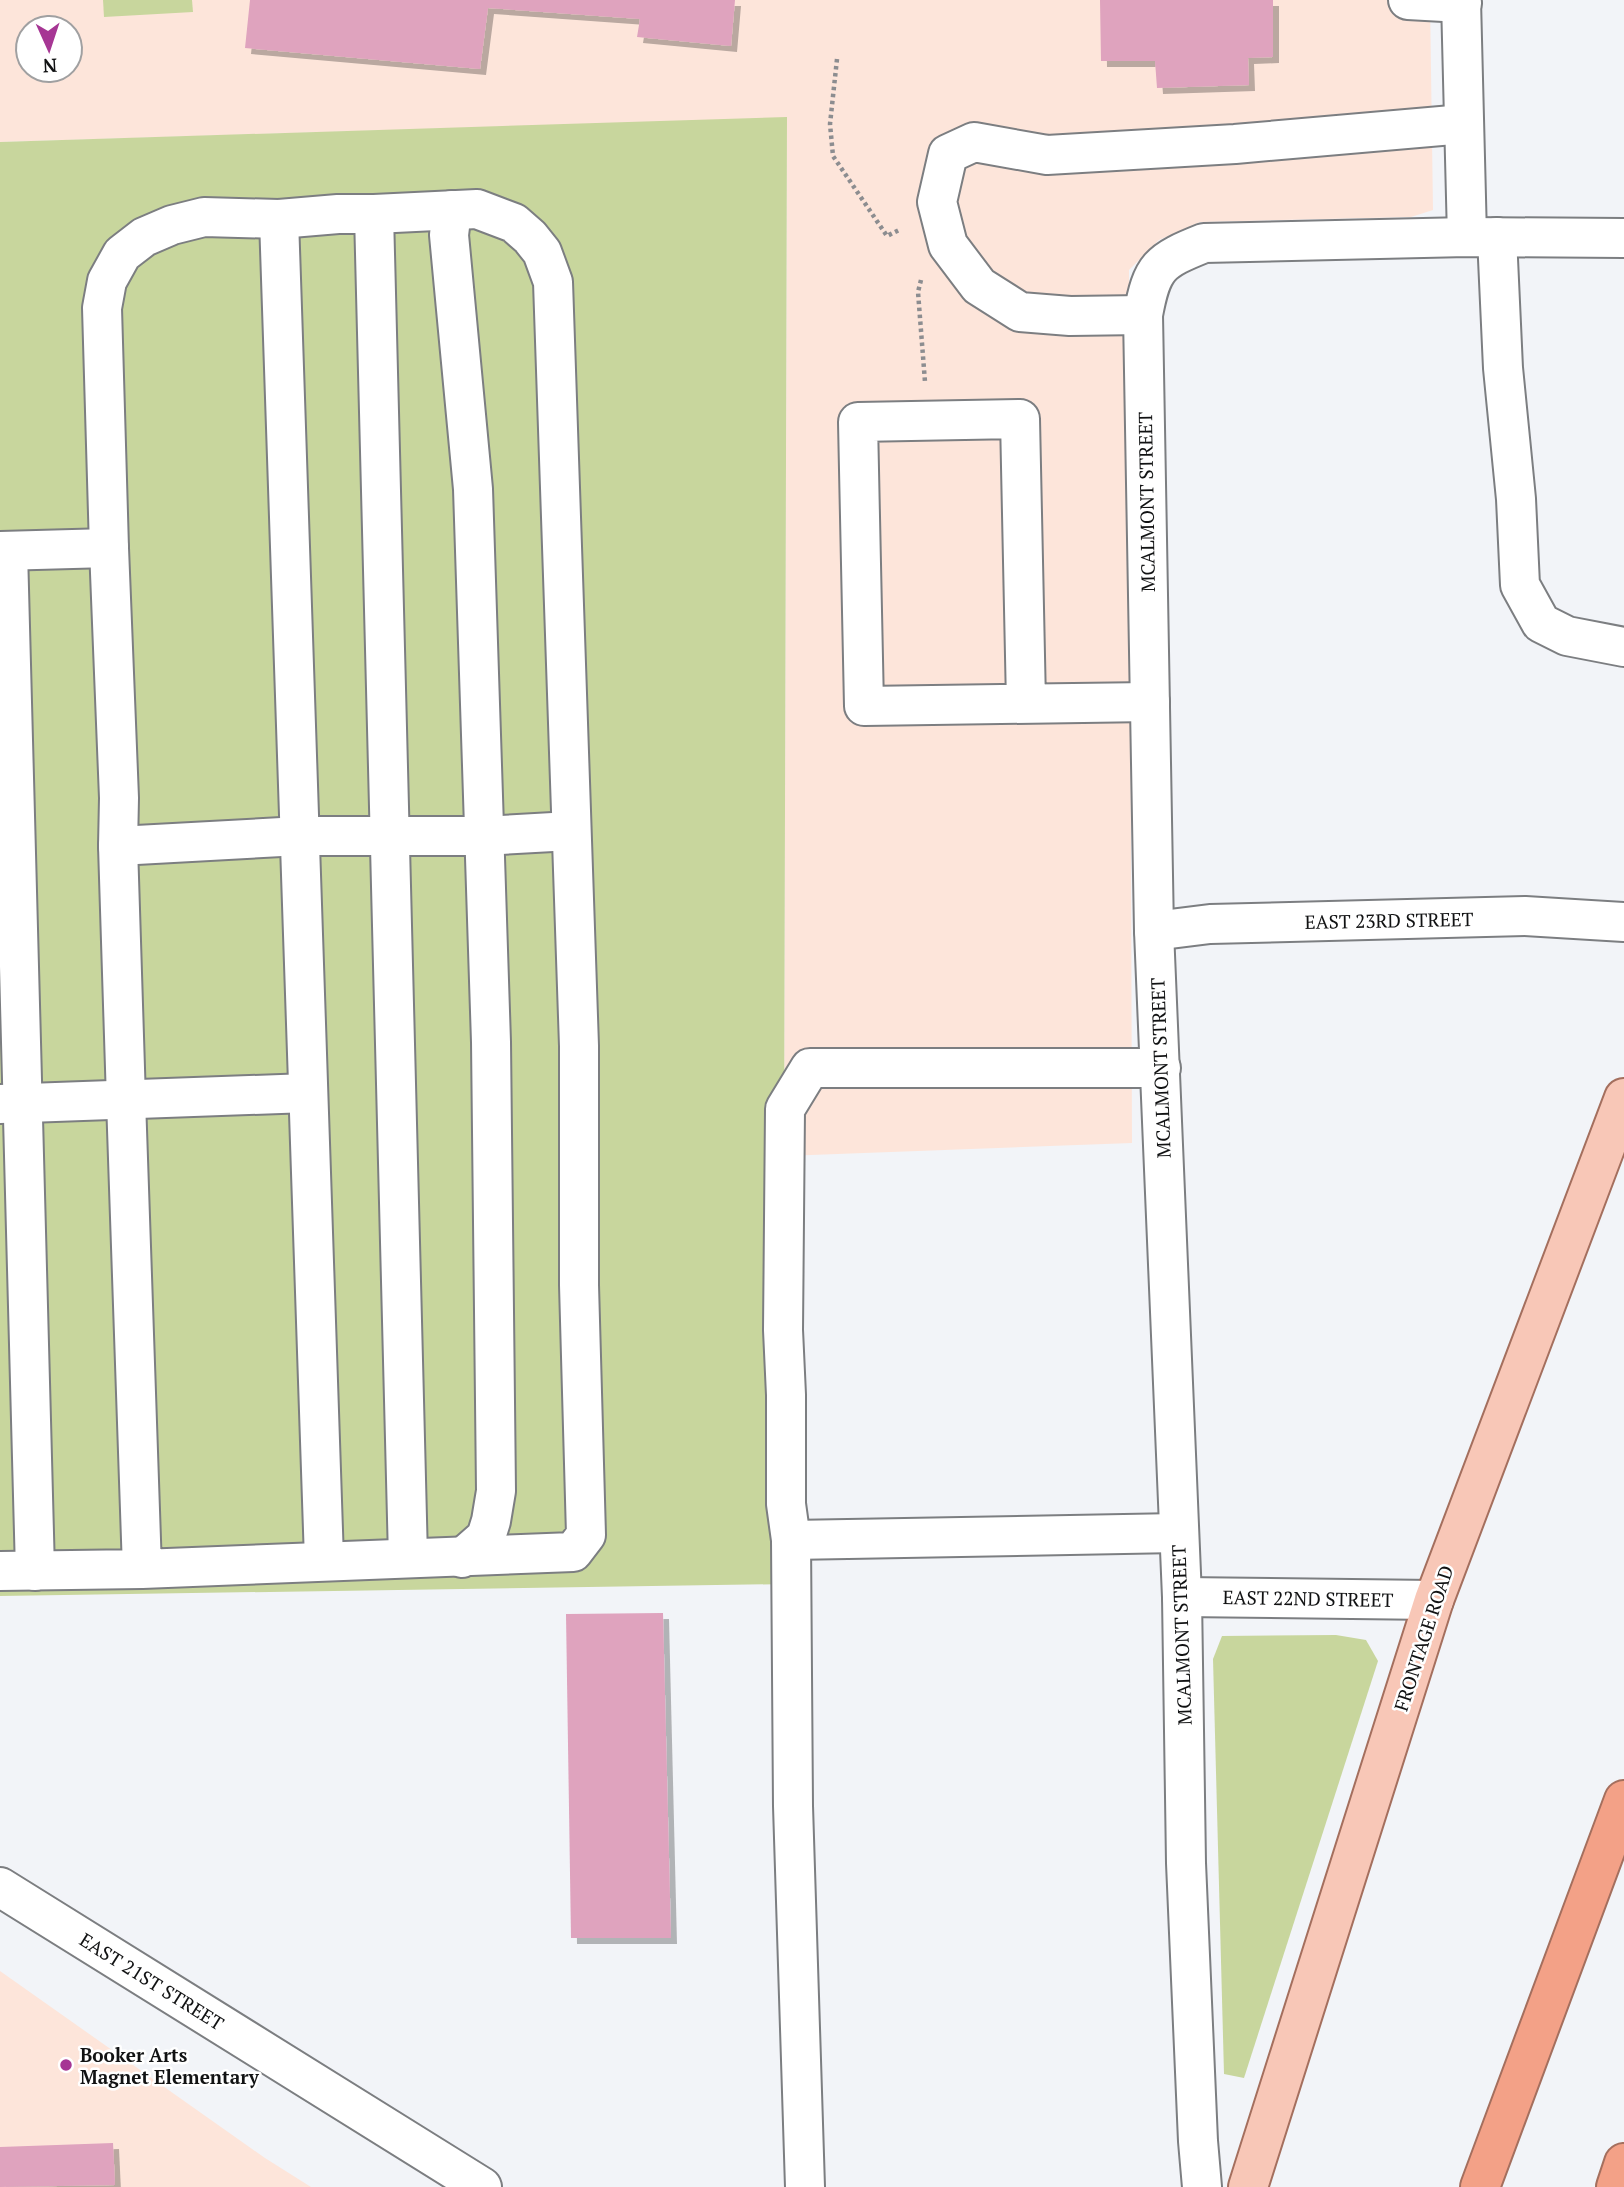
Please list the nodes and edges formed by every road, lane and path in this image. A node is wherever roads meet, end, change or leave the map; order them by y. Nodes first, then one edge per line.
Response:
1 (1408, 0) edge
2 (1462, 1) edge
3 (837, 59) dead end
4 (1464, 124) junction
5 (452, 210) junction
6 (374, 214) junction
7 (279, 219) junction
8 (899, 230) dead end
9 (1482, 237) junction
10 (1624, 238) edge
11 (922, 274) dead end
12 (1143, 314) junction
13 (925, 385) dead end
14 (108, 548) junction
15 (4, 551) edge
16 (1624, 647) edge
17 (1150, 702) junction
18 (1026, 703) junction
19 (571, 831) junction
20 (390, 835) junction
21 (300, 836) junction
22 (483, 836) junction
23 (118, 846) junction
24 (1624, 922) edge
25 (1154, 931) junction
26 (1161, 1068) junction
27 (308, 1093) junction
28 (1624, 1098) edge
29 (126, 1100) junction
30 (11, 1104) edge
31 (1178, 1533) junction
32 (790, 1540) junction
33 (408, 1558) junction
34 (461, 1558) junction
35 (324, 1560) junction
36 (142, 1569) junction
37 (17, 1571) edge
38 (1182, 1597) junction
39 (1434, 1600) junction
40 (1624, 1800) edge
41 (0, 1886) edge
42 (1624, 2163) edge
43 (482, 2187) edge
44 (805, 2187) edge
45 (1202, 2187) edge
46 (1248, 2187) edge
47 (1480, 2187) edge
48 (1616, 2187) edge

1 - 2 street
2 - 4 street
3 - 8 path
4 - 9 street
4 - 12 street
5 - 6 street
5 - 19 street
5 - 22 street
6 - 7 street
6 - 20 street
7 - 14 street
7 - 21 street
9 - 10 street, MCALMONT STREET
9 - 12 street, MCALMONT STREET
9 - 16 street
11 - 13 path
12 - 17 street, MCALMONT STREET
14 - 15 street
14 - 23 street
15 - 30 street
17 - 18 street
17 - 25 street, MCALMONT STREET
18 - 18 street
19 - 22 street
19 - 34 street
20 - 21 street
20 - 22 street
20 - 33 street
21 - 23 street
21 - 27 street
22 - 34 street
23 - 29 street
24 - 25 street, EAST 23RD STREET
25 - 26 street, MCALMONT STREET
26 - 31 street, MCALMONT STREET
26 - 32 street
27 - 29 street
27 - 35 street
28 - 39 main road, FRONTAGE ROAD
29 - 30 street
29 - 36 street
30 - 37 street
31 - 32 street
31 - 38 street, MCALMONT STREET
32 - 44 street
33 - 34 street
33 - 35 street
35 - 36 street
36 - 37 street
38 - 39 street, EAST 22ND STREET
38 - 45 street, MCALMONT STREET
39 - 46 main road, FRONTAGE ROAD
40 - 47 highway
41 - 43 street, EAST 21ST STREET
42 - 48 highway

